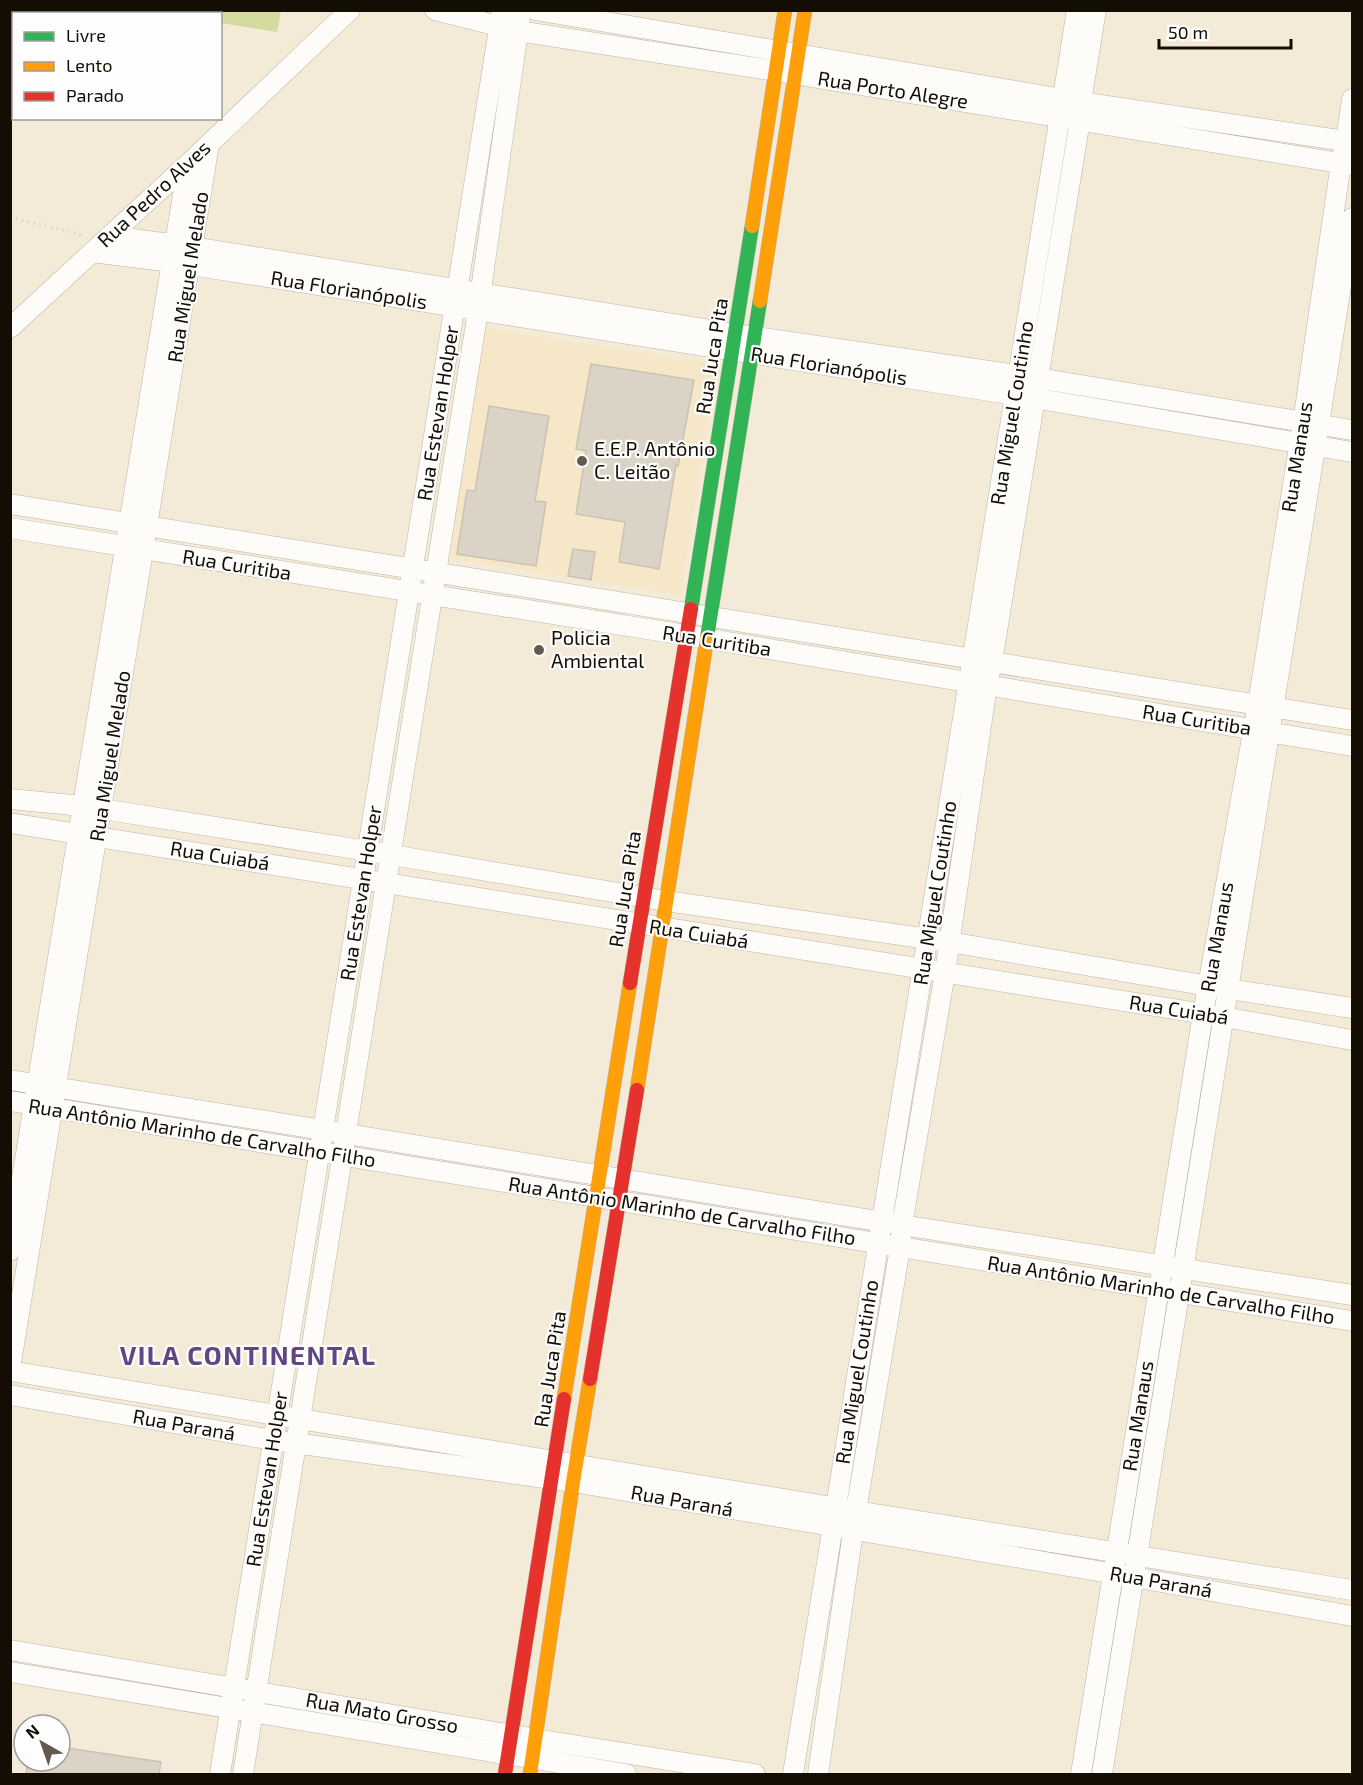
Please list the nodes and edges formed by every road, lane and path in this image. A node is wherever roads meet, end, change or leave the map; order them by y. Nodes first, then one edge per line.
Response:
1 (350, 10) edge
2 (435, 10) edge
3 (521, 10) edge
4 (535, 10) edge
5 (785, 10) edge
6 (805, 10) edge
7 (1077, 10) edge
8 (1096, 10) edge
9 (507, 23) edge
10 (787, 63) junction
11 (1353, 99) edge
12 (1071, 110) junction
13 (1349, 142) edge
14 (209, 144) junction
15 (188, 164) junction
16 (1347, 164) edge
17 (10, 216) edge
18 (1353, 218) edge
19 (99, 245) junction
20 (182, 255) junction
21 (456, 298) junction
22 (480, 302) junction
23 (10, 328) edge
24 (743, 344) junction
25 (1027, 377) junction
26 (1024, 397) junction
27 (1311, 423) junction
28 (1353, 430) edge
29 (1308, 445) junction
30 (1353, 452) edge
31 (10, 504) edge
32 (138, 525) junction
33 (10, 528) edge
34 (135, 549) junction
35 (413, 569) junction
36 (436, 573) junction
37 (409, 592) junction
38 (432, 596) junction
39 (689, 614) junction
40 (710, 618) junction
41 (685, 636) junction
42 (707, 639) junction
43 (982, 661) junction
44 (978, 683) junction
45 (1266, 706) junction
46 (1353, 720) edge
47 (1261, 731) junction
48 (1353, 746) edge
49 (10, 799) edge
50 (92, 807) junction
51 (1247, 815) junction
52 (10, 823) edge
53 (88, 835) junction
54 (368, 851) junction
55 (390, 855) junction
56 (363, 880) junction
57 (386, 884) junction
58 (643, 897) junction
59 (666, 901) junction
60 (639, 925) junction
61 (662, 928) junction
62 (927, 939) junction
63 (949, 942) junction
64 (922, 969) junction
65 (945, 973) junction
66 (1209, 986) junction
67 (1228, 989) junction
68 (1353, 1008) edge
69 (1203, 1014) junction
70 (1224, 1017) junction
71 (1353, 1040) edge
72 (10, 1080) edge
73 (47, 1087) junction
74 (10, 1101) edge
75 (44, 1107) junction
76 (323, 1130) junction
77 (346, 1133) junction
78 (320, 1152) junction
79 (342, 1156) junction
80 (600, 1176) junction
81 (623, 1179) junction
82 (597, 1197) junction
83 (619, 1201) junction
84 (882, 1222) junction
85 (902, 1225) junction
86 (878, 1244) junction
87 (900, 1248) junction
88 (10, 1251) edge
89 (1174, 1267) junction
90 (1159, 1289) junction
91 (1179, 1292) junction
92 (1353, 1295) edge
93 (1353, 1321) edge
94 (10, 1370) edge
95 (10, 1395) edge
96 (278, 1415) junction
97 (300, 1419) junction
98 (273, 1440) junction
99 (296, 1443) junction
100 (553, 1470) junction
101 (575, 1473) junction
102 (836, 1507) junction
103 (856, 1511) junction
104 (832, 1527) junction
105 (854, 1531) junction
106 (1116, 1552) junction
107 (1137, 1555) junction
108 (1113, 1574) junction
109 (1133, 1577) junction
110 (1353, 1590) edge
111 (1353, 1616) edge
112 (10, 1650) edge
113 (10, 1672) edge
114 (234, 1688) junction
115 (256, 1692) junction
116 (230, 1709) junction
117 (253, 1713) junction
118 (511, 1735) junction
119 (508, 1755) junction
120 (533, 1758) edge
121 (220, 1774) edge
122 (243, 1774) edge
123 (505, 1774) edge
124 (626, 1774) edge
125 (755, 1774) edge
126 (793, 1774) edge
127 (818, 1774) edge
128 (1081, 1774) edge
129 (1102, 1774) edge

1 - 14 street, Rua Pedro Alves
2 - 9 street, Rua Porto Alegre
3 - 9 street, Rua Estevan Holper
4 - 10 street, Rua Porto Alegre
5 - 10 street, Rua Juca Pita
6 - 10 street, Rua Juca Pita
7 - 12 street, Rua Miguel Coutinho
8 - 12 street, Rua Miguel Coutinho
9 - 10 street, Rua Porto Alegre
9 - 21 street, Rua Estevan Holper
9 - 22 street, Rua Estevan Holper
10 - 12 street, Rua Porto Alegre
10 - 24 street, Rua Juca Pita
10 - 24 street, Rua Juca Pita
11 - 13 street, Rua Manaus
12 - 13 street, Rua Porto Alegre
12 - 16 street, Rua Porto Alegre
12 - 25 street, Rua Miguel Coutinho
13 - 16 street, Rua Manaus
14 - 15 street, Rua Pedro Alves
14 - 20 street, Rua Miguel Melado
15 - 19 street, Rua Pedro Alves
15 - 20 street, Rua Miguel Melado
16 - 27 street, Rua Manaus
17 - 19 path
18 - 27 street, Rua Manaus
19 - 20 street, Rua Florianópolis
19 - 23 street, Rua Pedro Alves
20 - 21 street, Rua Florianópolis
20 - 32 street, Rua Miguel Melado
21 - 22 street, Rua Florianópolis
21 - 35 street, Rua Estevan Holper
22 - 24 street, Rua Florianópolis
22 - 36 street, Rua Estevan Holper
24 - 25 street, Rua Florianópolis
24 - 26 street, Rua Florianópolis
24 - 39 street, Rua Juca Pita
24 - 40 street, Rua Juca Pita
25 - 26 street, Rua Miguel Coutinho
25 - 27 street, Rua Florianópolis
26 - 29 street, Rua Florianópolis
26 - 43 street, Rua Miguel Coutinho
27 - 28 street, Rua Florianópolis
27 - 29 street, Rua Manaus
29 - 30 street, Rua Florianópolis
29 - 45 street, Rua Manaus
31 - 32 street, Rua Curitiba
32 - 34 street, Rua Miguel Melado
32 - 35 street, Rua Curitiba
33 - 34 street, Rua Curitiba
34 - 37 street, Rua Curitiba
34 - 50 street, Rua Miguel Melado
35 - 36 street, Rua Curitiba
35 - 37 street, Rua Estevan Holper
36 - 38 street, Rua Estevan Holper
36 - 39 street, Rua Curitiba
37 - 38 street, Rua Curitiba
37 - 54 street, Rua Estevan Holper
38 - 41 street, Rua Curitiba
38 - 55 street, Rua Estevan Holper
39 - 40 street, Rua Curitiba
39 - 41 street, Rua Juca Pita
40 - 42 street, Rua Juca Pita
40 - 43 street, Rua Curitiba
41 - 42 street, Rua Curitiba
41 - 58 street, Rua Juca Pita
42 - 44 street, Rua Curitiba
42 - 59 street, Rua Juca Pita
43 - 44 street, Rua Miguel Coutinho
43 - 45 street, Rua Curitiba
44 - 47 street, Rua Curitiba
44 - 62 street, Rua Miguel Coutinho
44 - 63 street, Rua Miguel Coutinho
45 - 46 street, Rua Curitiba
45 - 47 street, Rua Manaus
47 - 48 street, Rua Curitiba
47 - 51 street, Rua Manaus
49 - 50 street, Rua Cuiabá
50 - 53 street, Rua Miguel Melado
50 - 54 street, Rua Cuiabá
51 - 66 street, Rua Manaus
51 - 67 street, Rua Manaus
52 - 53 street, Rua Cuiabá
53 - 56 street, Rua Cuiabá
53 - 73 street, Rua Miguel Melado
54 - 55 street, Rua Cuiabá
54 - 56 street, Rua Estevan Holper
55 - 57 street, Rua Estevan Holper
55 - 58 street, Rua Cuiabá
56 - 57 street, Rua Cuiabá
56 - 76 street, Rua Estevan Holper
57 - 60 street, Rua Cuiabá
57 - 77 street, Rua Estevan Holper
58 - 59 street, Rua Cuiabá
58 - 60 street, Rua Juca Pita
59 - 61 street, Rua Juca Pita
59 - 62 street, Rua Cuiabá
60 - 61 street, Rua Cuiabá
60 - 80 street, Rua Juca Pita
61 - 64 street, Rua Cuiabá
61 - 81 street, Rua Juca Pita
62 - 63 street, Rua Cuiabá
62 - 64 street, Rua Miguel Coutinho
63 - 65 street, Rua Miguel Coutinho
63 - 66 street, Rua Cuiabá
64 - 65 street, Rua Cuiabá
64 - 84 street, Rua Miguel Coutinho
65 - 69 street, Rua Cuiabá
65 - 85 street, Rua Miguel Coutinho
66 - 67 street, Rua Cuiabá
66 - 69 street, Rua Manaus
67 - 68 street, Rua Cuiabá
67 - 70 street, Rua Manaus
69 - 70 street, Rua Cuiabá
69 - 89 street, Rua Manaus
70 - 71 street, Rua Cuiabá
70 - 89 street, Rua Manaus
72 - 73 street, Rua Antônio Marinho de Carvalho Filho
73 - 75 street, Rua Miguel Melado
73 - 76 street, Rua Antônio Marinho de Carvalho Filho
74 - 75 street, Rua Antônio Marinho de Carvalho Filho
75 - 78 street, Rua Antônio Marinho de Carvalho Filho
75 - 88 street, Rua Miguel Melado
75 - 94 street, Rua Miguel Melado
76 - 77 street, Rua Antônio Marinho de Carvalho Filho
76 - 78 street, Rua Estevan Holper
77 - 79 street, Rua Estevan Holper
77 - 80 street, Rua Antônio Marinho de Carvalho Filho
78 - 79 street, Rua Antônio Marinho de Carvalho Filho
78 - 96 street, Rua Estevan Holper
79 - 82 street, Rua Antônio Marinho de Carvalho Filho
79 - 97 street, Rua Estevan Holper
80 - 81 street, Rua Antônio Marinho de Carvalho Filho
80 - 82 street, Rua Juca Pita
81 - 83 street, Rua Juca Pita
81 - 84 street, Rua Antônio Marinho de Carvalho Filho
82 - 83 street, Rua Antônio Marinho de Carvalho Filho
82 - 100 street, Rua Juca Pita
83 - 86 street, Rua Antônio Marinho de Carvalho Filho
83 - 101 street, Rua Juca Pita
84 - 85 street, Rua Antônio Marinho de Carvalho Filho
84 - 86 street, Rua Miguel Coutinho
85 - 87 street, Rua Miguel Coutinho
85 - 89 street, Rua Antônio Marinho de Carvalho Filho
86 - 87 street, Rua Antônio Marinho de Carvalho Filho
86 - 102 street, Rua Miguel Coutinho
87 - 90 street, Rua Antônio Marinho de Carvalho Filho
87 - 103 street, Rua Miguel Coutinho
89 - 90 street, Rua Manaus
89 - 91 street, Rua Manaus
89 - 92 street, Rua Antônio Marinho de Carvalho Filho
90 - 91 street, Rua Antônio Marinho de Carvalho Filho
90 - 106 street, Rua Manaus
91 - 93 street, Rua Antônio Marinho de Carvalho Filho
91 - 107 street, Rua Manaus
94 - 96 street, Rua Paraná
95 - 98 street, Rua Paraná
96 - 97 street, Rua Paraná
96 - 98 street, Rua Estevan Holper
97 - 99 street, Rua Estevan Holper
97 - 100 street, Rua Paraná
98 - 99 street, Rua Paraná
98 - 114 street, Rua Estevan Holper
99 - 100 street, Rua Paraná
99 - 115 street, Rua Estevan Holper
100 - 101 street, Rua Paraná
100 - 118 street, Rua Juca Pita
101 - 102 street, Rua Paraná
101 - 104 street, Rua Paraná
101 - 120 street, Rua Juca Pita
102 - 103 street, Rua Paraná
102 - 104 street, Rua Miguel Coutinho
103 - 105 street, Rua Miguel Coutinho
103 - 106 street, Rua Paraná
104 - 105 street, Rua Paraná
104 - 126 street, Rua Miguel Coutinho
105 - 108 street, Rua Paraná
105 - 127 street, Rua Miguel Coutinho
106 - 107 street, Rua Paraná
106 - 108 street, Rua Manaus
107 - 109 street, Rua Manaus
107 - 110 street, Rua Paraná
108 - 109 street, Rua Paraná
108 - 128 street, Rua Manaus
109 - 111 street, Rua Paraná
109 - 129 street, Rua Manaus
112 - 114 street, Rua Mato Grosso
113 - 116 street, Rua Mato Grosso
114 - 115 street, Rua Mato Grosso
114 - 116 street, Rua Estevan Holper
115 - 117 street, Rua Estevan Holper
115 - 118 street, Rua Mato Grosso
116 - 117 street, Rua Mato Grosso
116 - 121 street, Rua Estevan Holper
117 - 119 street, Rua Mato Grosso
117 - 122 street, Rua Estevan Holper
118 - 119 street, Rua Juca Pita
118 - 120 street, Rua Mato Grosso
119 - 120 street, Rua Mato Grosso
119 - 123 street, Rua Juca Pita
120 - 124 street, Rua Mato Grosso
120 - 125 street, Rua Mato Grosso

